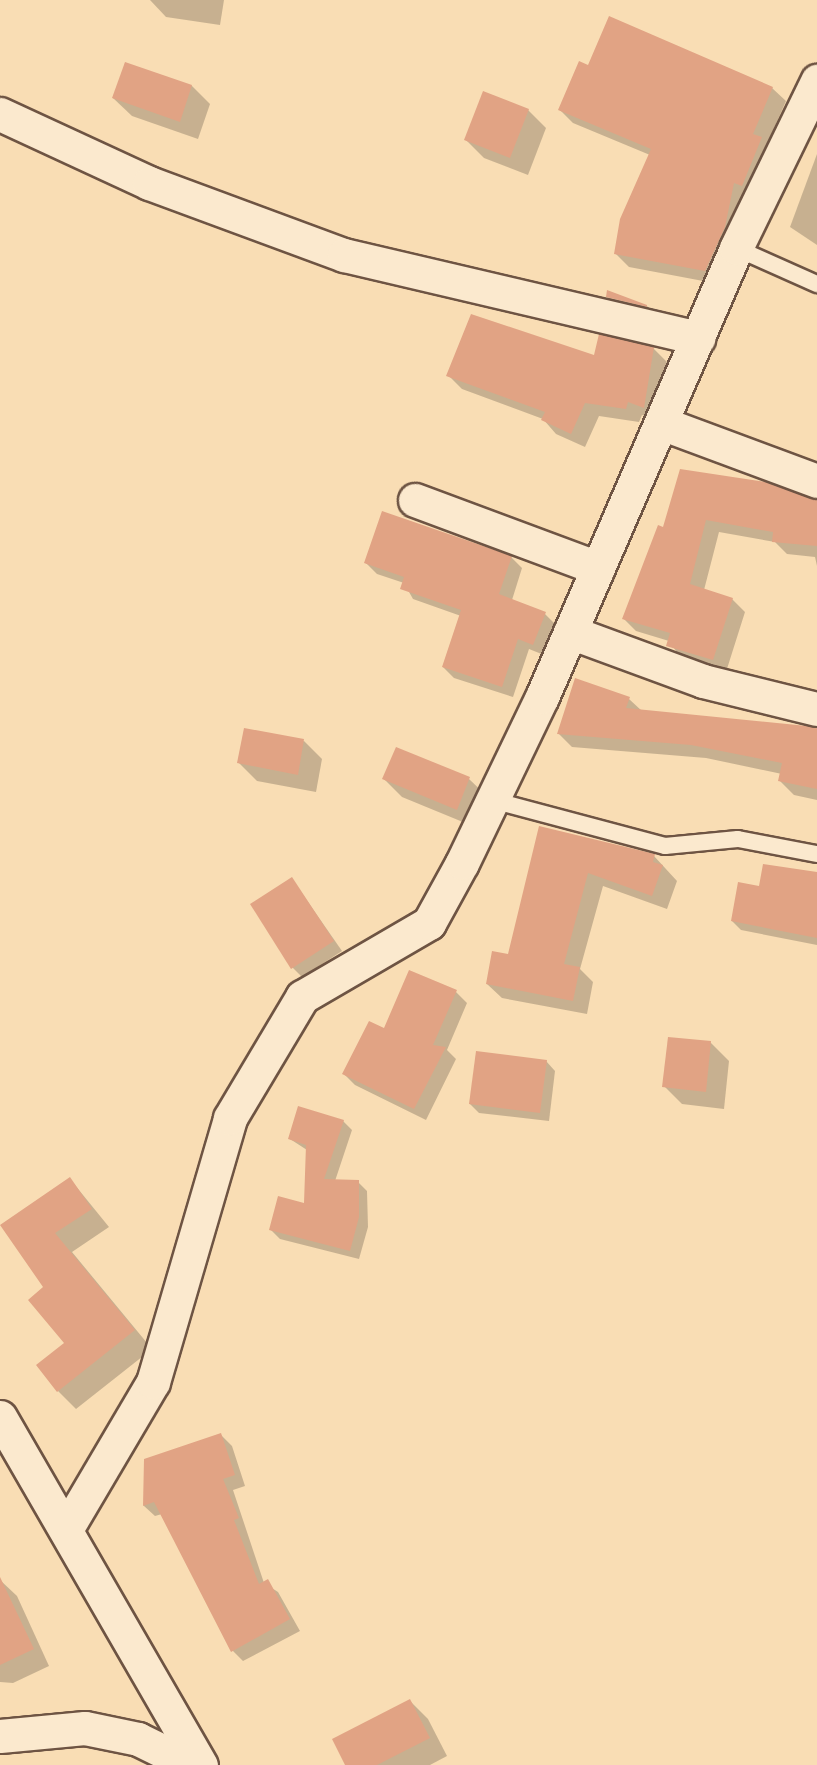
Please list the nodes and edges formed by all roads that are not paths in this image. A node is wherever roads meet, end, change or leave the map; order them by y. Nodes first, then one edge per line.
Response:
1 (817, 81) edge
2 (0, 114) edge
3 (736, 248) junction
4 (817, 284) edge
5 (698, 338) junction
6 (661, 423) junction
7 (817, 481) edge
8 (415, 500) dead end
9 (598, 568) junction
10 (570, 632) junction
11 (817, 709) edge
12 (492, 800) junction
13 (817, 854) edge
14 (0, 1417) edge
15 (67, 1528) junction
16 (0, 1736) edge
17 (191, 1765) edge
18 (201, 1765) edge

1 - 3 street
2 - 5 street
3 - 4 lane
3 - 5 street
5 - 6 street
6 - 7 street
6 - 9 street
8 - 9 street
9 - 10 street
10 - 11 street
10 - 12 street
12 - 13 lane
12 - 15 street
14 - 15 street
15 - 18 street
16 - 17 street

